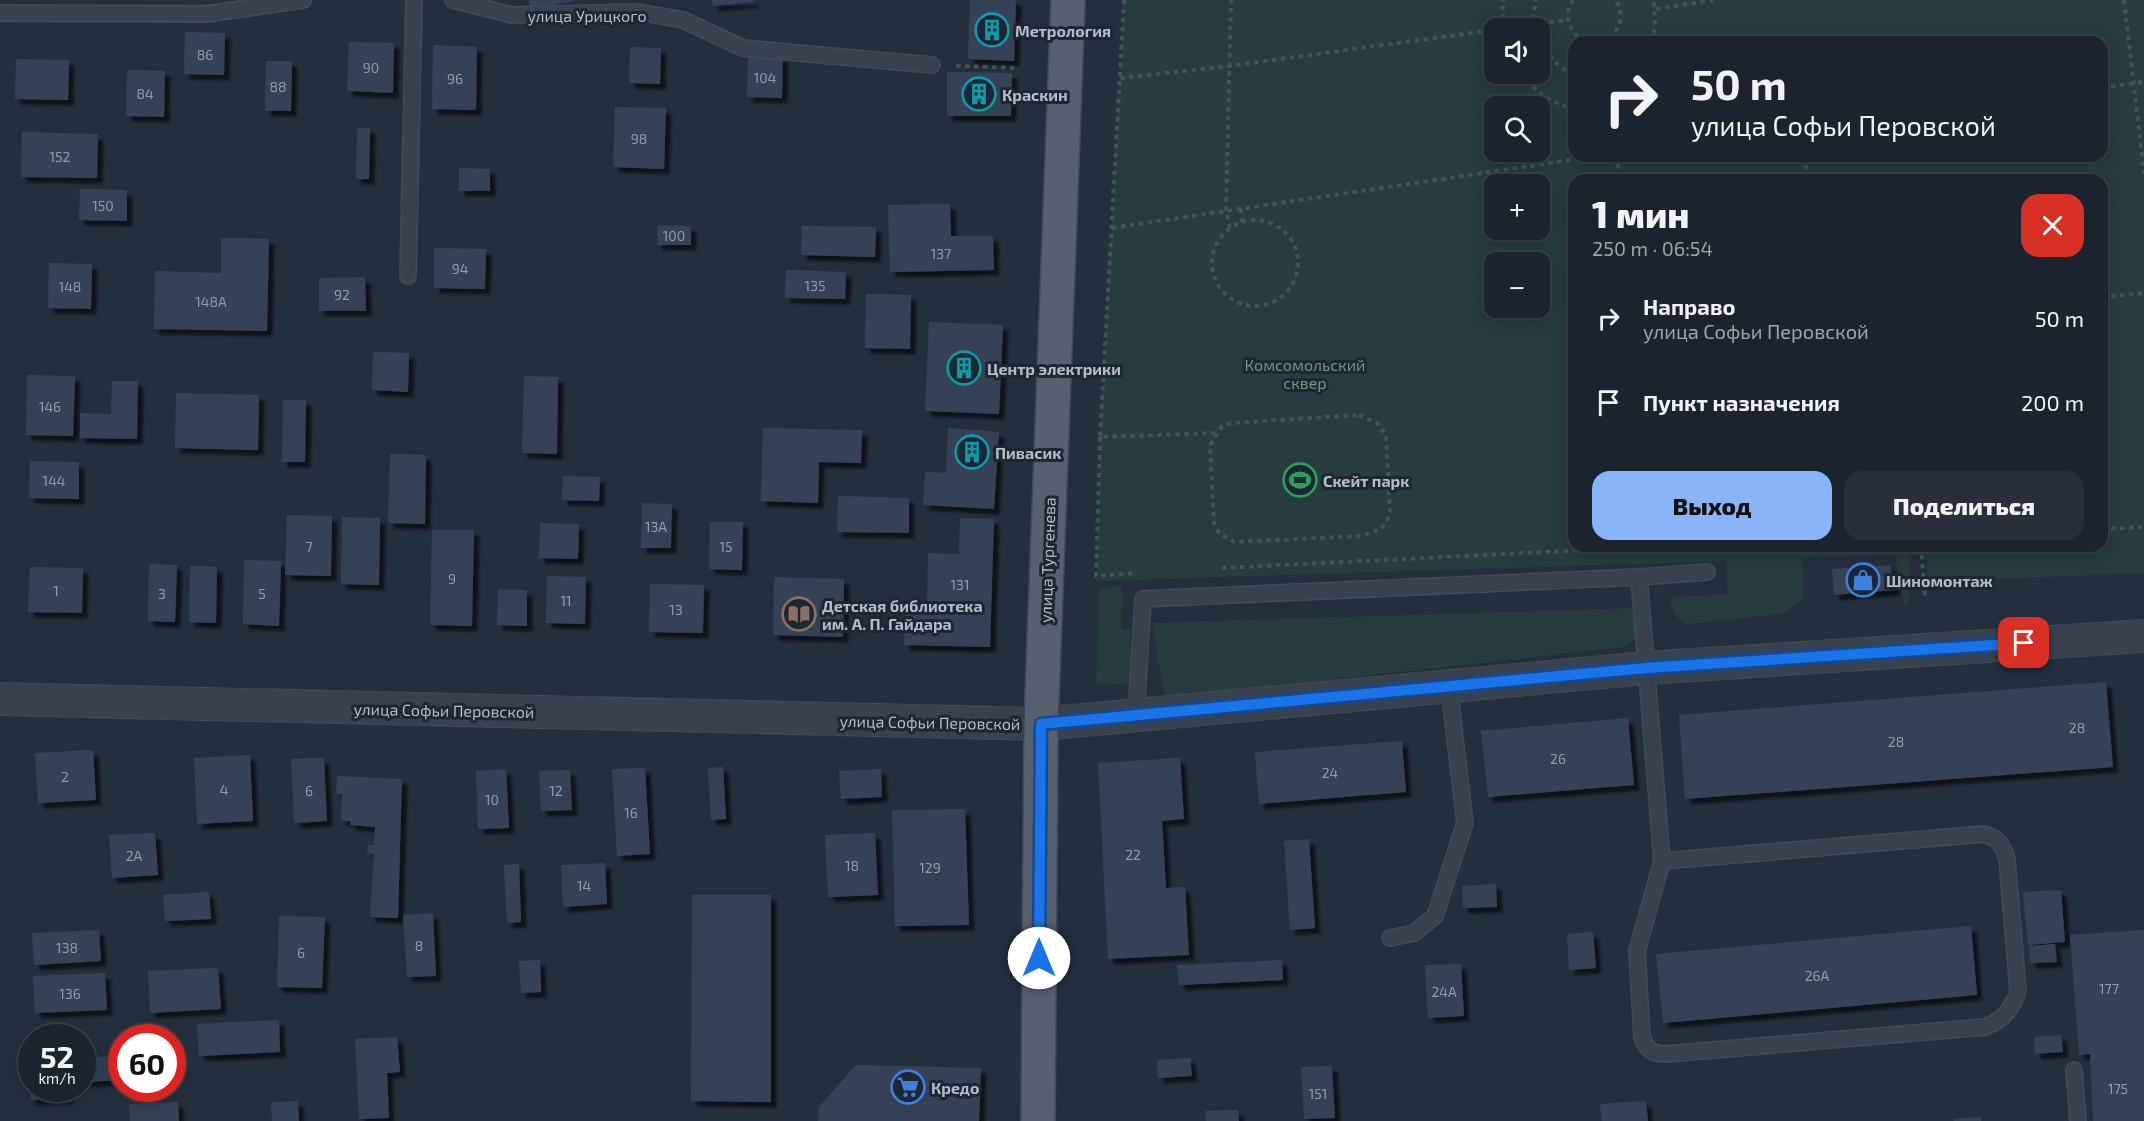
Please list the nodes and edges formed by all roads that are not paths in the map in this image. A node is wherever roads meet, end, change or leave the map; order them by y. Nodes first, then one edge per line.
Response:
1 (303, 0) edge
2 (414, 0) edge
3 (453, 0) edge
4 (1068, 0) edge
5 (0, 13) edge
6 (932, 65) road end
7 (408, 276) dead end
8 (1707, 572) dead end
9 (1639, 577) junction
10 (2144, 636) edge
11 (1646, 668) junction
12 (1449, 687) junction
13 (0, 699) edge
14 (1136, 716) junction
15 (1041, 724) junction
16 (1662, 861) junction
17 (1390, 938) dead end
18 (2074, 1070) dead end
19 (1038, 1121) edge
20 (2078, 1121) edge

1 - 5 lane
2 - 7 lane
3 - 6 lane, улица Урицкого
4 - 15 main road, улица Тургенева
8 - 9 lane
9 - 11 lane
9 - 14 lane
10 - 11 street, улица Софьи Перовской
11 - 12 street, улица Софьи Перовской
11 - 16 lane
12 - 14 street, улица Софьи Перовской
12 - 17 lane
13 - 15 street, улица Софьи Перовской
14 - 15 street, улица Софьи Перовской
15 - 19 main road, улица Тургенева
16 - 16 lane
18 - 20 lane

